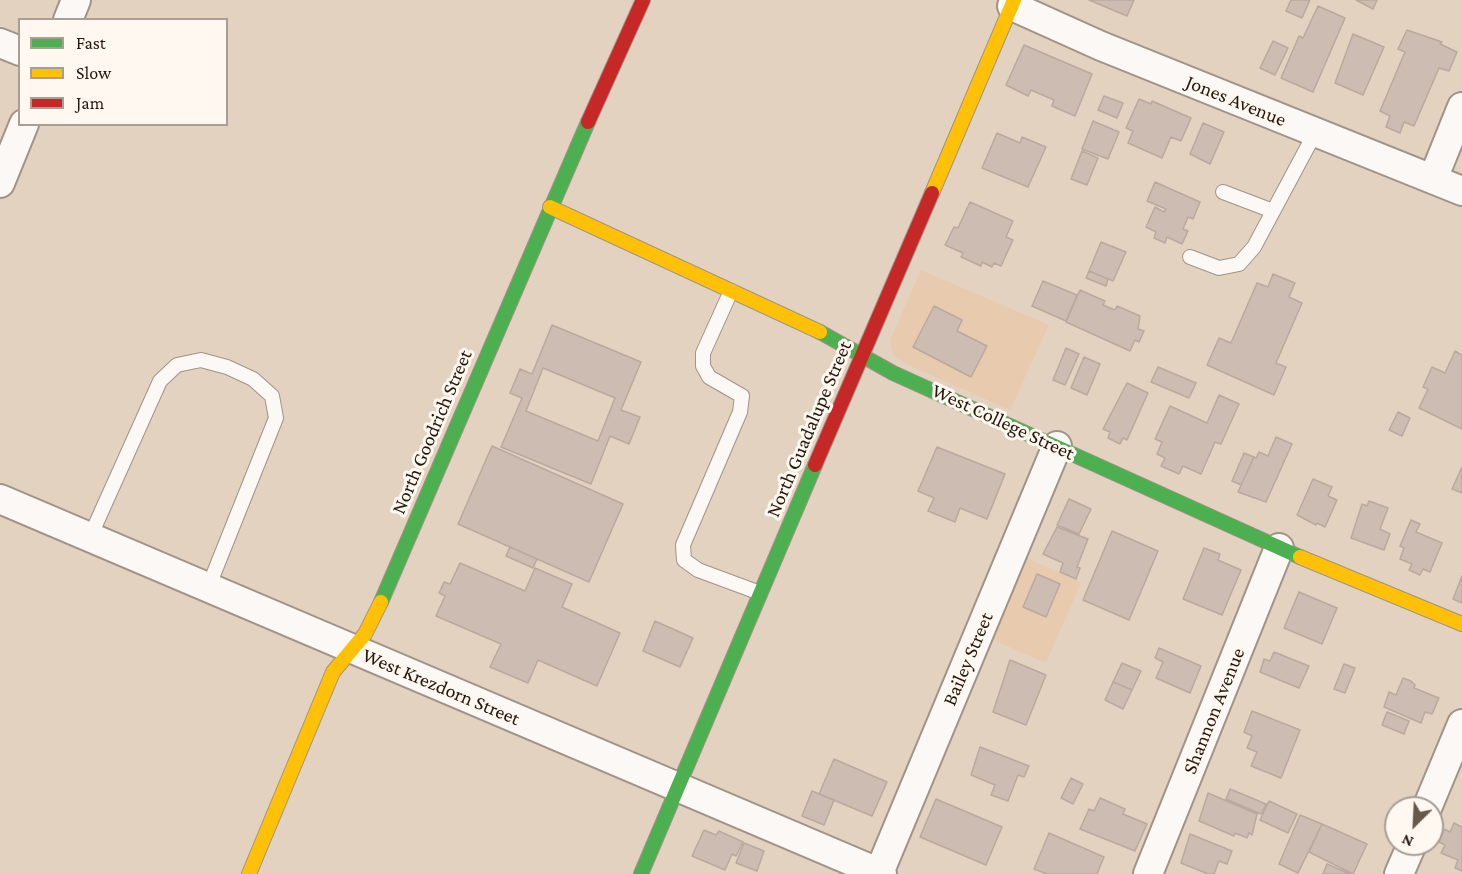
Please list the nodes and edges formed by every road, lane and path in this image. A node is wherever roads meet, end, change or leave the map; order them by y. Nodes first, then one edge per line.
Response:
1 (76, 0) edge
2 (643, 0) edge
3 (1013, 3) edge
4 (69, 18) edge
5 (0, 43) edge
6 (18, 50) edge
7 (1462, 107) edge
8 (23, 126) edge
9 (1315, 133) junction
10 (1433, 179) junction
11 (0, 183) edge
12 (1462, 191) edge
13 (1223, 192) dead end
14 (550, 207) junction
15 (1273, 211) junction
16 (1190, 257) dead end
17 (731, 291) junction
18 (862, 354) junction
19 (1057, 446) junction
20 (0, 499) edge
21 (90, 537) junction
22 (1280, 548) junction
23 (208, 588) junction
24 (760, 593) junction
25 (1462, 624) edge
26 (352, 649) junction
27 (1462, 724) edge
28 (678, 788) junction
29 (1432, 796) edge
30 (1407, 856) edge
31 (880, 873) edge
32 (249, 874) edge
33 (641, 874) edge
34 (1148, 874) edge
35 (1399, 874) edge

1 - 4 street
2 - 14 street, North Goodrich Street
3 - 9 street, Jones Avenue
3 - 18 street, North Guadalupe Street
5 - 6 street
7 - 10 street
8 - 11 street
9 - 10 street, Jones Avenue
9 - 15 lane
10 - 12 street, Jones Avenue
13 - 15 lane
14 - 17 street, West College Street
14 - 26 street, North Goodrich Street
15 - 16 lane
17 - 18 street, West College Street
17 - 24 lane
18 - 19 street, West College Street
18 - 24 street, North Guadalupe Street
19 - 22 street, West College Street
19 - 31 street, Bailey Street
20 - 21 street, West Krezdorn Street
21 - 23 street, West Krezdorn Street
21 - 23 lane
22 - 25 street, West College Street
22 - 34 street, Shannon Avenue
23 - 26 street, West Krezdorn Street
24 - 28 street, North Guadalupe Street
26 - 28 street, West Krezdorn Street
26 - 32 street, North Goodrich Street
27 - 29 street
28 - 31 street, West Krezdorn Street
28 - 33 street, North Guadalupe Street
30 - 35 street

